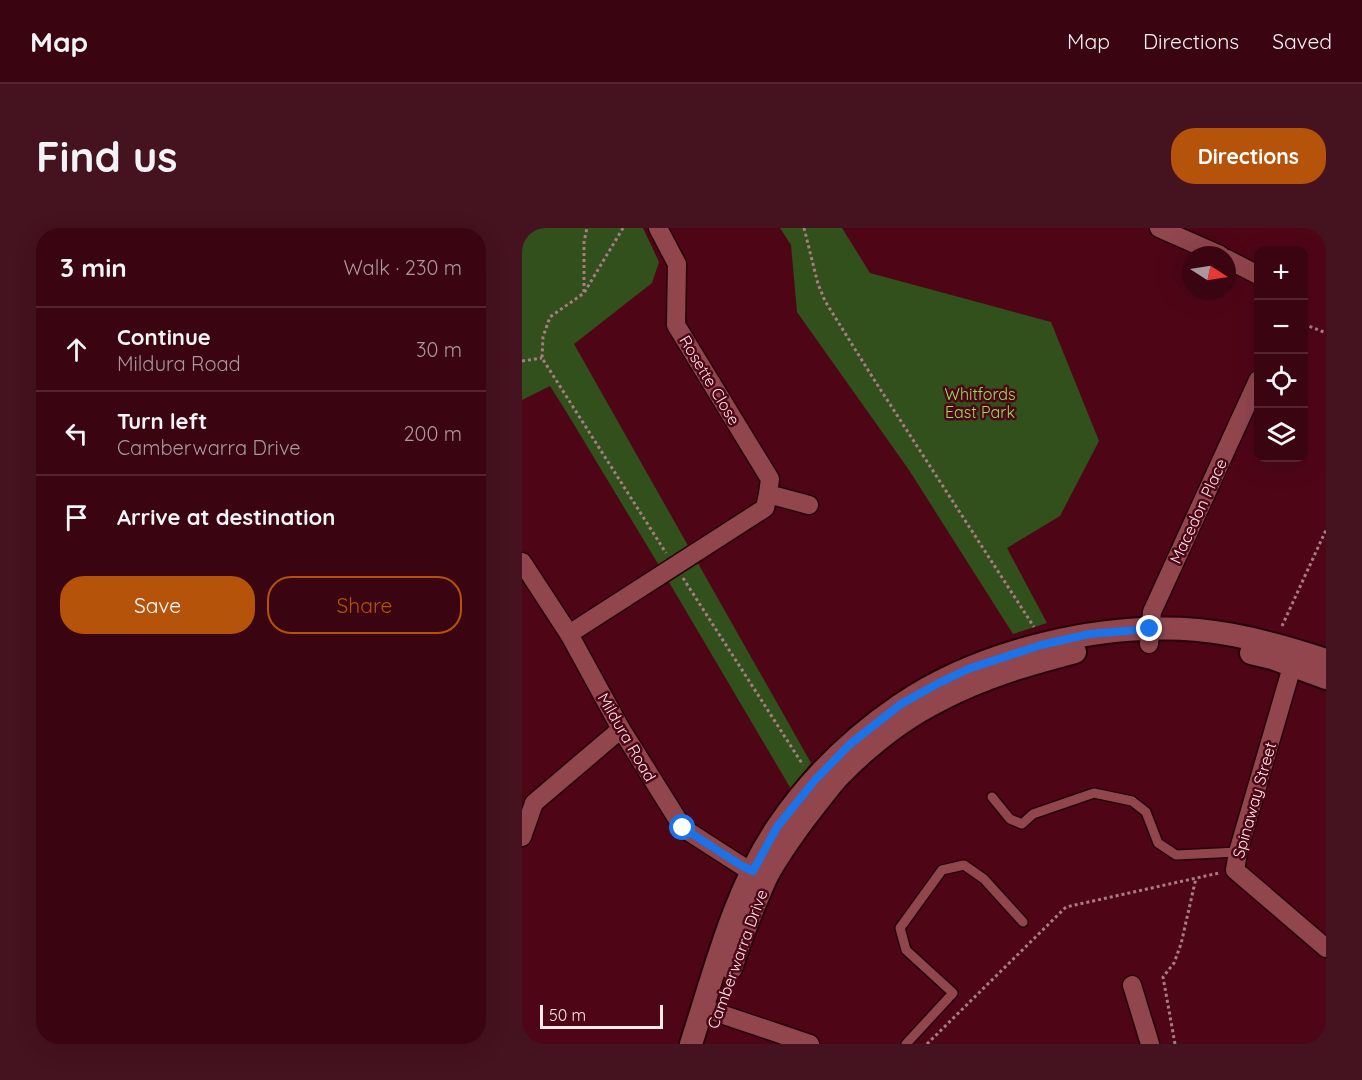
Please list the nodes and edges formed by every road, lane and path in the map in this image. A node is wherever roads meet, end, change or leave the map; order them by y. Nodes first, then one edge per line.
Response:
1 (587, 228) edge
2 (623, 228) edge
3 (658, 228) edge
4 (804, 228) edge
5 (1159, 228) edge
6 (1200, 246) edge
7 (1236, 264) edge
8 (1254, 273) edge
9 (584, 293) junction
10 (1308, 326) edge
11 (1326, 333) edge
12 (522, 361) edge
13 (1254, 389) edge
14 (768, 494) junction
15 (809, 505) dead end
16 (1326, 530) edge
17 (522, 562) edge
18 (569, 633) junction
19 (1150, 636) junction
20 (1041, 645) junction
21 (1288, 653) junction
22 (1326, 660) edge
23 (1326, 678) edge
24 (621, 729) junction
25 (992, 797) dead end
26 (522, 837) edge
27 (1236, 861) junction
28 (760, 874) junction
29 (1196, 878) junction
30 (1023, 922) dead end
31 (1326, 948) edge
32 (1132, 985) dead end
33 (710, 1010) junction
34 (691, 1044) edge
35 (706, 1044) edge
36 (810, 1044) edge
37 (906, 1044) edge
38 (927, 1044) edge
39 (1150, 1044) edge
40 (1175, 1044) edge

1 - 9 path
2 - 9 path
3 - 14 street, Rosette Close
4 - 20 path
5 - 6 street
7 - 8 street
9 - 12 path
10 - 11 path
13 - 19 street, Macedon Place
14 - 15 street
14 - 18 street
16 - 21 path
17 - 18 street, Mildura Road
18 - 24 street, Mildura Road
19 - 20 street, Camberwarra Drive
19 - 21 street, Camberwarra Drive
19 - 28 street, Camberwarra Drive
20 - 28 street, Camberwarra Drive
21 - 22 street, Camberwarra Drive
21 - 23 street, Camberwarra Drive
21 - 27 street, Spinaway Street
24 - 26 street
24 - 28 street, Mildura Road
25 - 27 lane
27 - 29 path
27 - 31 street, Spinaway Street
28 - 33 street, Camberwarra Drive
29 - 38 path
29 - 40 path
30 - 37 lane
32 - 39 street
33 - 34 street, Camberwarra Drive
33 - 35 street, Camberwarra Drive
33 - 36 street

